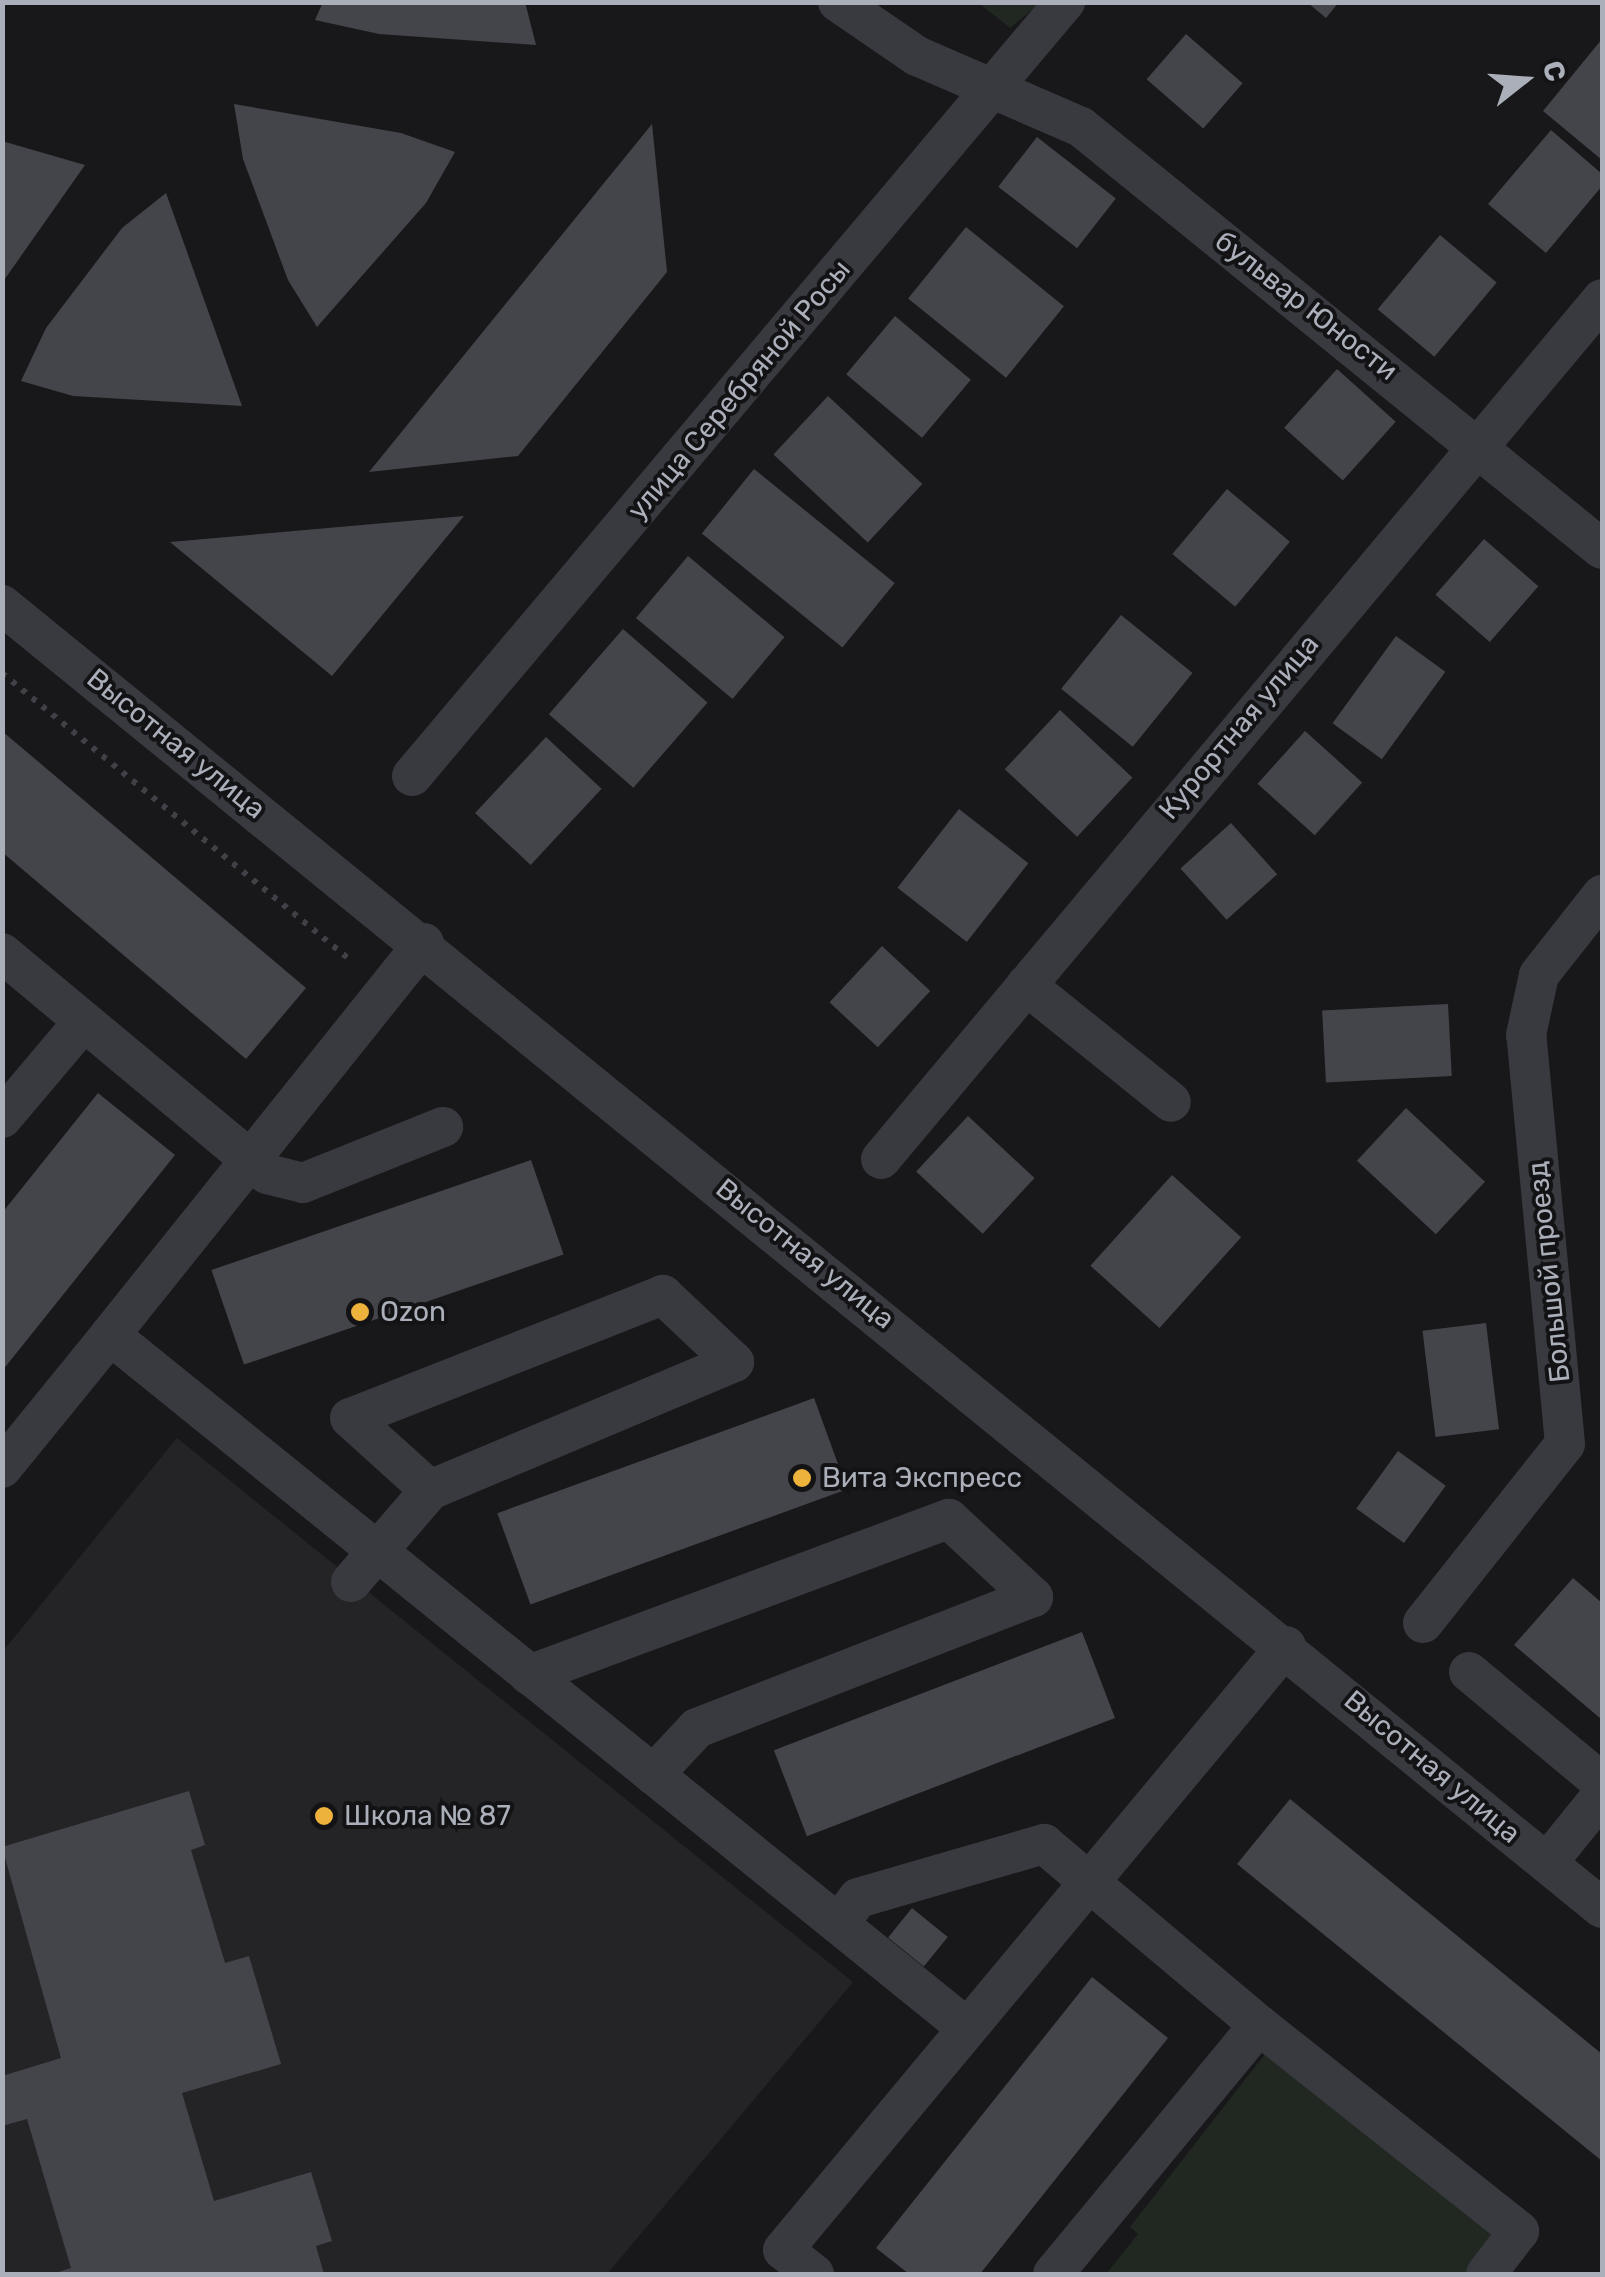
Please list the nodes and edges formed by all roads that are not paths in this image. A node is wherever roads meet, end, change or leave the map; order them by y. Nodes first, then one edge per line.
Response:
1 (838, 2) edge
2 (1065, 2) edge
3 (994, 89) junction
4 (1602, 299) edge
5 (1476, 441) junction
6 (1602, 549) edge
7 (2, 605) edge
8 (412, 776) dead end
9 (1602, 895) edge
10 (424, 942) junction
11 (2, 953) edge
12 (1026, 985) junction
13 (83, 1022) junction
14 (1171, 1102) dead end
15 (2, 1118) edge
16 (443, 1126) dead end
17 (881, 1158) dead end
18 (246, 1159) junction
19 (110, 1335) junction
20 (2, 1468) edge
21 (430, 1490) junction
22 (378, 1552) junction
23 (351, 1582) dead end
24 (1423, 1622) dead end
25 (1286, 1646) junction
26 (1469, 1672) dead end
27 (529, 1675) junction
28 (654, 1775) junction
29 (1602, 1783) edge
30 (1602, 1795) edge
31 (1547, 1862) junction
32 (1089, 1883) junction
33 (1602, 1908) edge
34 (840, 1922) junction
35 (1259, 2026) junction
36 (967, 2028) junction
37 (814, 2274) edge
38 (1053, 2274) edge
39 (1486, 2274) edge

1 - 3 street, бульвар Юности
2 - 3 street, улица Серебряной Росы
3 - 5 street, бульвар Юности
3 - 8 street, улица Серебряной Росы
4 - 5 street, Курортная улица
5 - 6 street, бульвар Юности
5 - 12 street, Курортная улица
7 - 10 street, Высотная улица
9 - 24 street, Большой проезд
10 - 18 street
10 - 25 street, Высотная улица
11 - 13 street
12 - 14 street
12 - 17 street, Курортная улица
13 - 15 street
13 - 18 street
16 - 18 street
18 - 19 street
19 - 20 street
19 - 22 street
21 - 21 street
21 - 22 street
22 - 23 street
22 - 27 street
25 - 31 street, Высотная улица
25 - 32 street
26 - 29 street
27 - 28 street
27 - 28 street
28 - 34 street
30 - 31 street
31 - 33 street, Высотная улица
32 - 34 street
32 - 35 street
32 - 36 street
34 - 36 street
35 - 38 street
35 - 39 street
36 - 37 street

